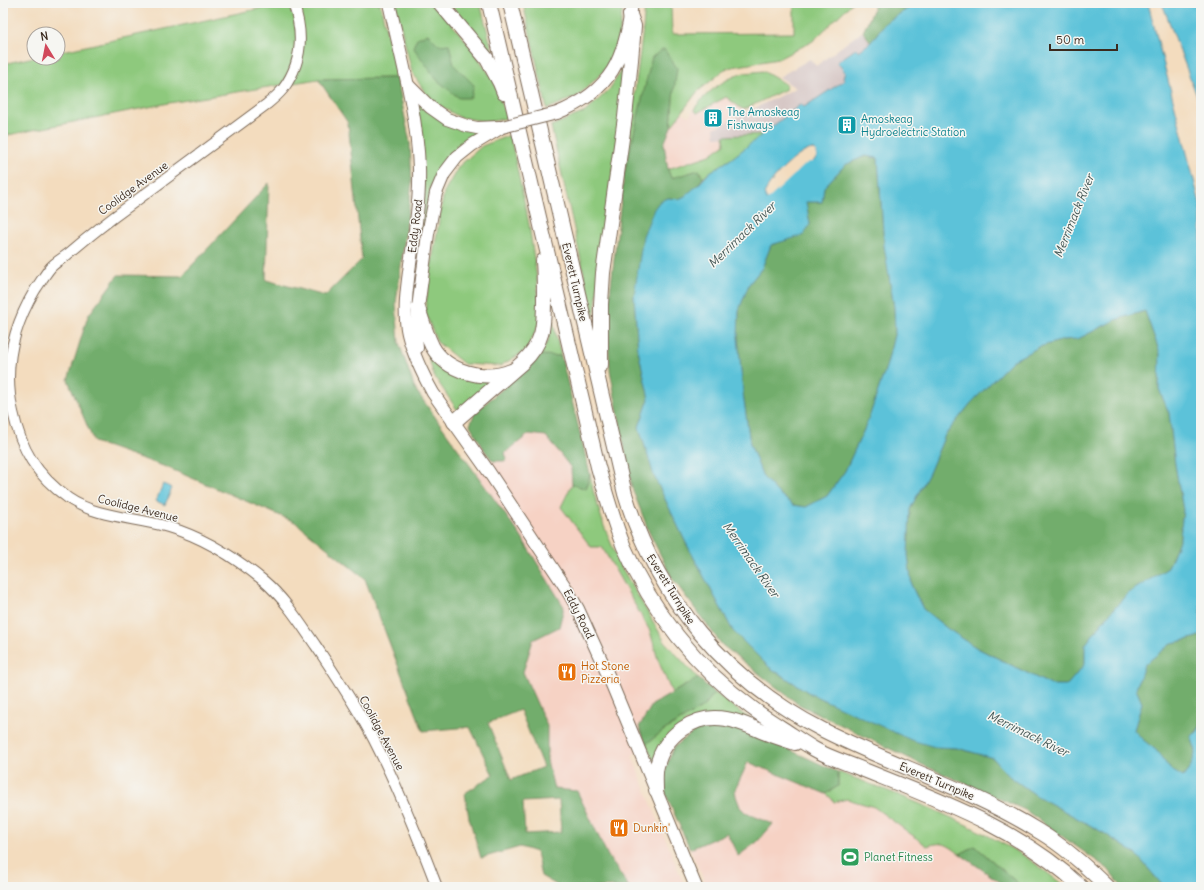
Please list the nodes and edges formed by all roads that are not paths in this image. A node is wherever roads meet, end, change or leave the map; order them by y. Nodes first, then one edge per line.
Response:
1 (293, 3) edge
2 (389, 3) edge
3 (440, 3) edge
4 (489, 3) edge
5 (510, 3) edge
6 (631, 9) edge
7 (408, 85) junction
8 (502, 127) junction
9 (520, 133) junction
10 (538, 217) junction
11 (418, 308) junction
12 (420, 365) junction
13 (513, 370) junction
14 (601, 389) junction
15 (454, 422) junction
16 (815, 749) junction
17 (656, 790) junction
18 (437, 887) edge
19 (696, 887) edge
20 (1081, 887) edge
21 (1108, 887) edge

1 - 18 street, Coolidge Avenue
2 - 7 main road, Eddy Road
3 - 9 highway
4 - 9 highway, Everett Turnpike
5 - 14 highway, Everett Turnpike
6 - 8 main road, bridge
6 - 14 highway
7 - 8 main road
7 - 12 main road, Eddy Road
8 - 11 main road, Eddy Road
9 - 10 highway, Everett Turnpike
10 - 13 highway
10 - 16 highway, Everett Turnpike
11 - 12 main road, Eddy Road
11 - 13 highway
12 - 15 main road, Eddy Road
13 - 15 highway
14 - 21 highway, Everett Turnpike
15 - 17 main road, Eddy Road
16 - 17 highway
16 - 20 highway, Everett Turnpike
17 - 19 main road, Eddy Road

